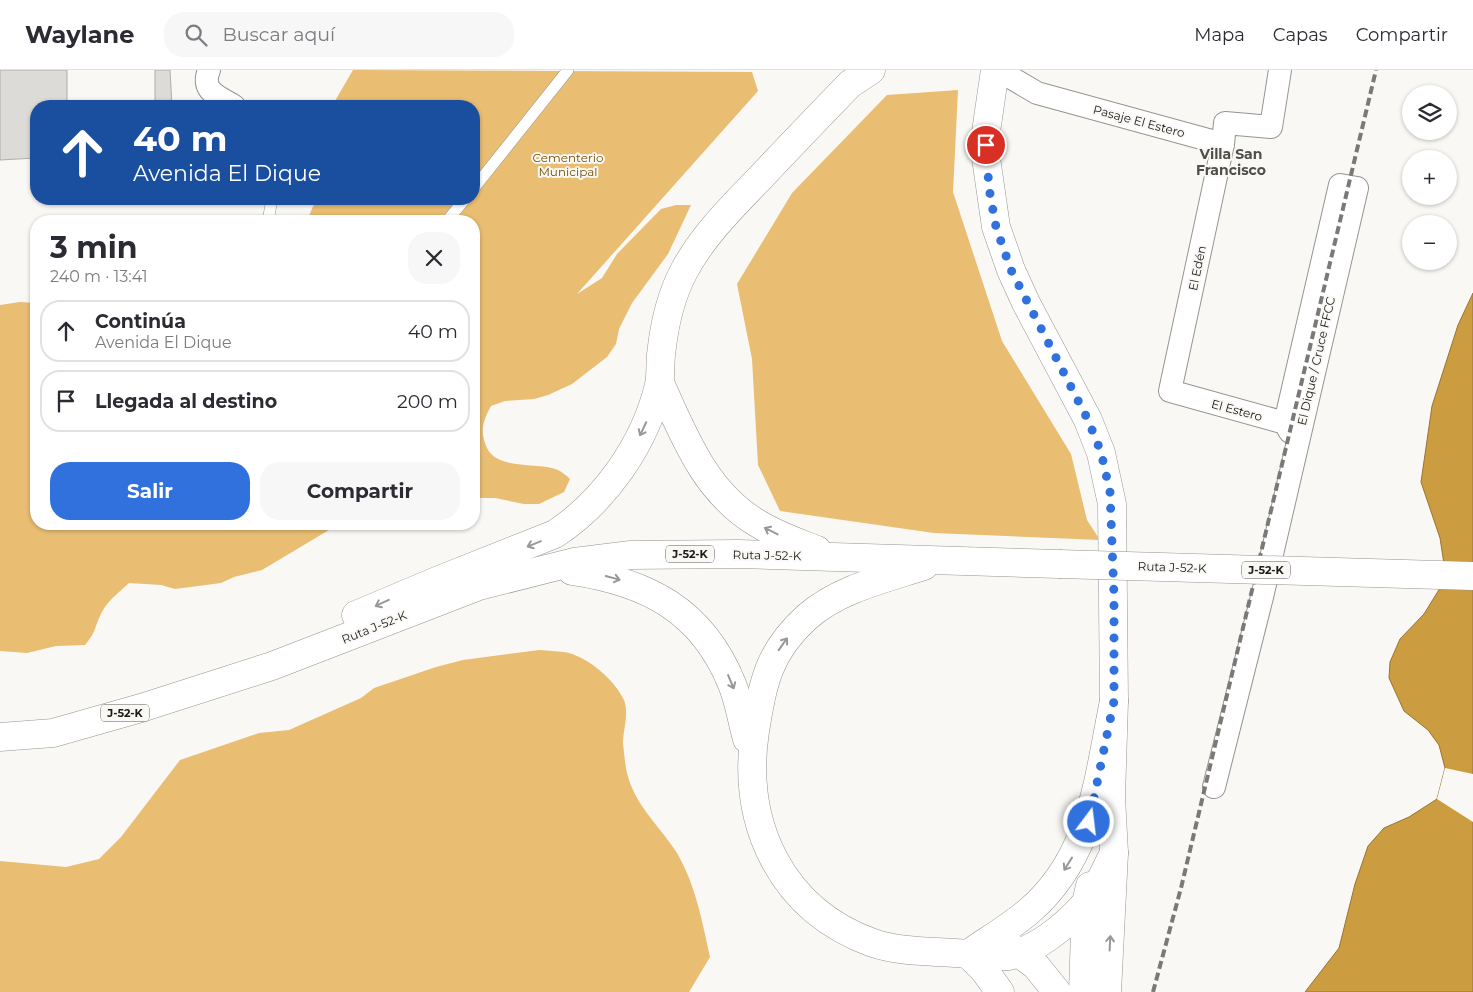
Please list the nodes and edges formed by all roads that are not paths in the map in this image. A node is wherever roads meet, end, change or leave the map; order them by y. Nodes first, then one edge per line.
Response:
1 (209, 70) edge
2 (568, 70) edge
3 (871, 70) edge
4 (997, 70) edge
5 (1280, 70) edge
6 (224, 100) edge
7 (1223, 144) junction
8 (480, 180) edge
9 (460, 205) edge
10 (452, 215) edge
11 (660, 383) junction
12 (1170, 391) joint
13 (1292, 429) junction
14 (832, 557) junction
15 (942, 560) junction
16 (548, 567) junction
17 (1473, 576) edge
18 (247, 674) junction
19 (1114, 701) junction
20 (0, 736) edge
21 (751, 757) junction
22 (1214, 788) dead end
23 (1111, 797) junction
24 (1114, 854) junction
25 (1086, 904) junction
26 (993, 936) junction
27 (1021, 953) junction
28 (968, 954) junction
29 (1000, 992) edge
30 (1057, 992) edge
31 (1083, 992) edge
32 (1107, 992) edge

1 - 6 street
2 - 8 lane
3 - 11 main road
4 - 7 street, Pasaje El Estero
4 - 19 main road
5 - 7 street
7 - 12 street, El Edén
9 - 10 lane
14 -> 11 main road
11 -> 18 main road
12 - 13 street, El Estero
13 - 13 street, El Dique / Cruce FFCC
13 - 22 street, El Dique / Cruce FFCC
14 - 15 main road, Ruta J-52-K / J-52-K
14 - 16 main road, Ruta J-52-K / J-52-K
15 - 17 main road, Ruta J-52-K / J-52-K, bridge
21 -> 15 main road
16 - 18 main road, Ruta J-52-K / J-52-K
16 -> 21 main road
18 - 20 main road, Ruta J-52-K / J-52-K
19 - 23 main road
19 -> 26 main road
21 - 28 main road
23 - 24 main road
23 - 25 main road
24 - 25 main road
32 -> 24 main road
25 - 27 main road
25 - 31 main road
26 - 27 main road
26 - 28 main road
27 - 28 main road
27 - 30 main road
28 - 29 main road

